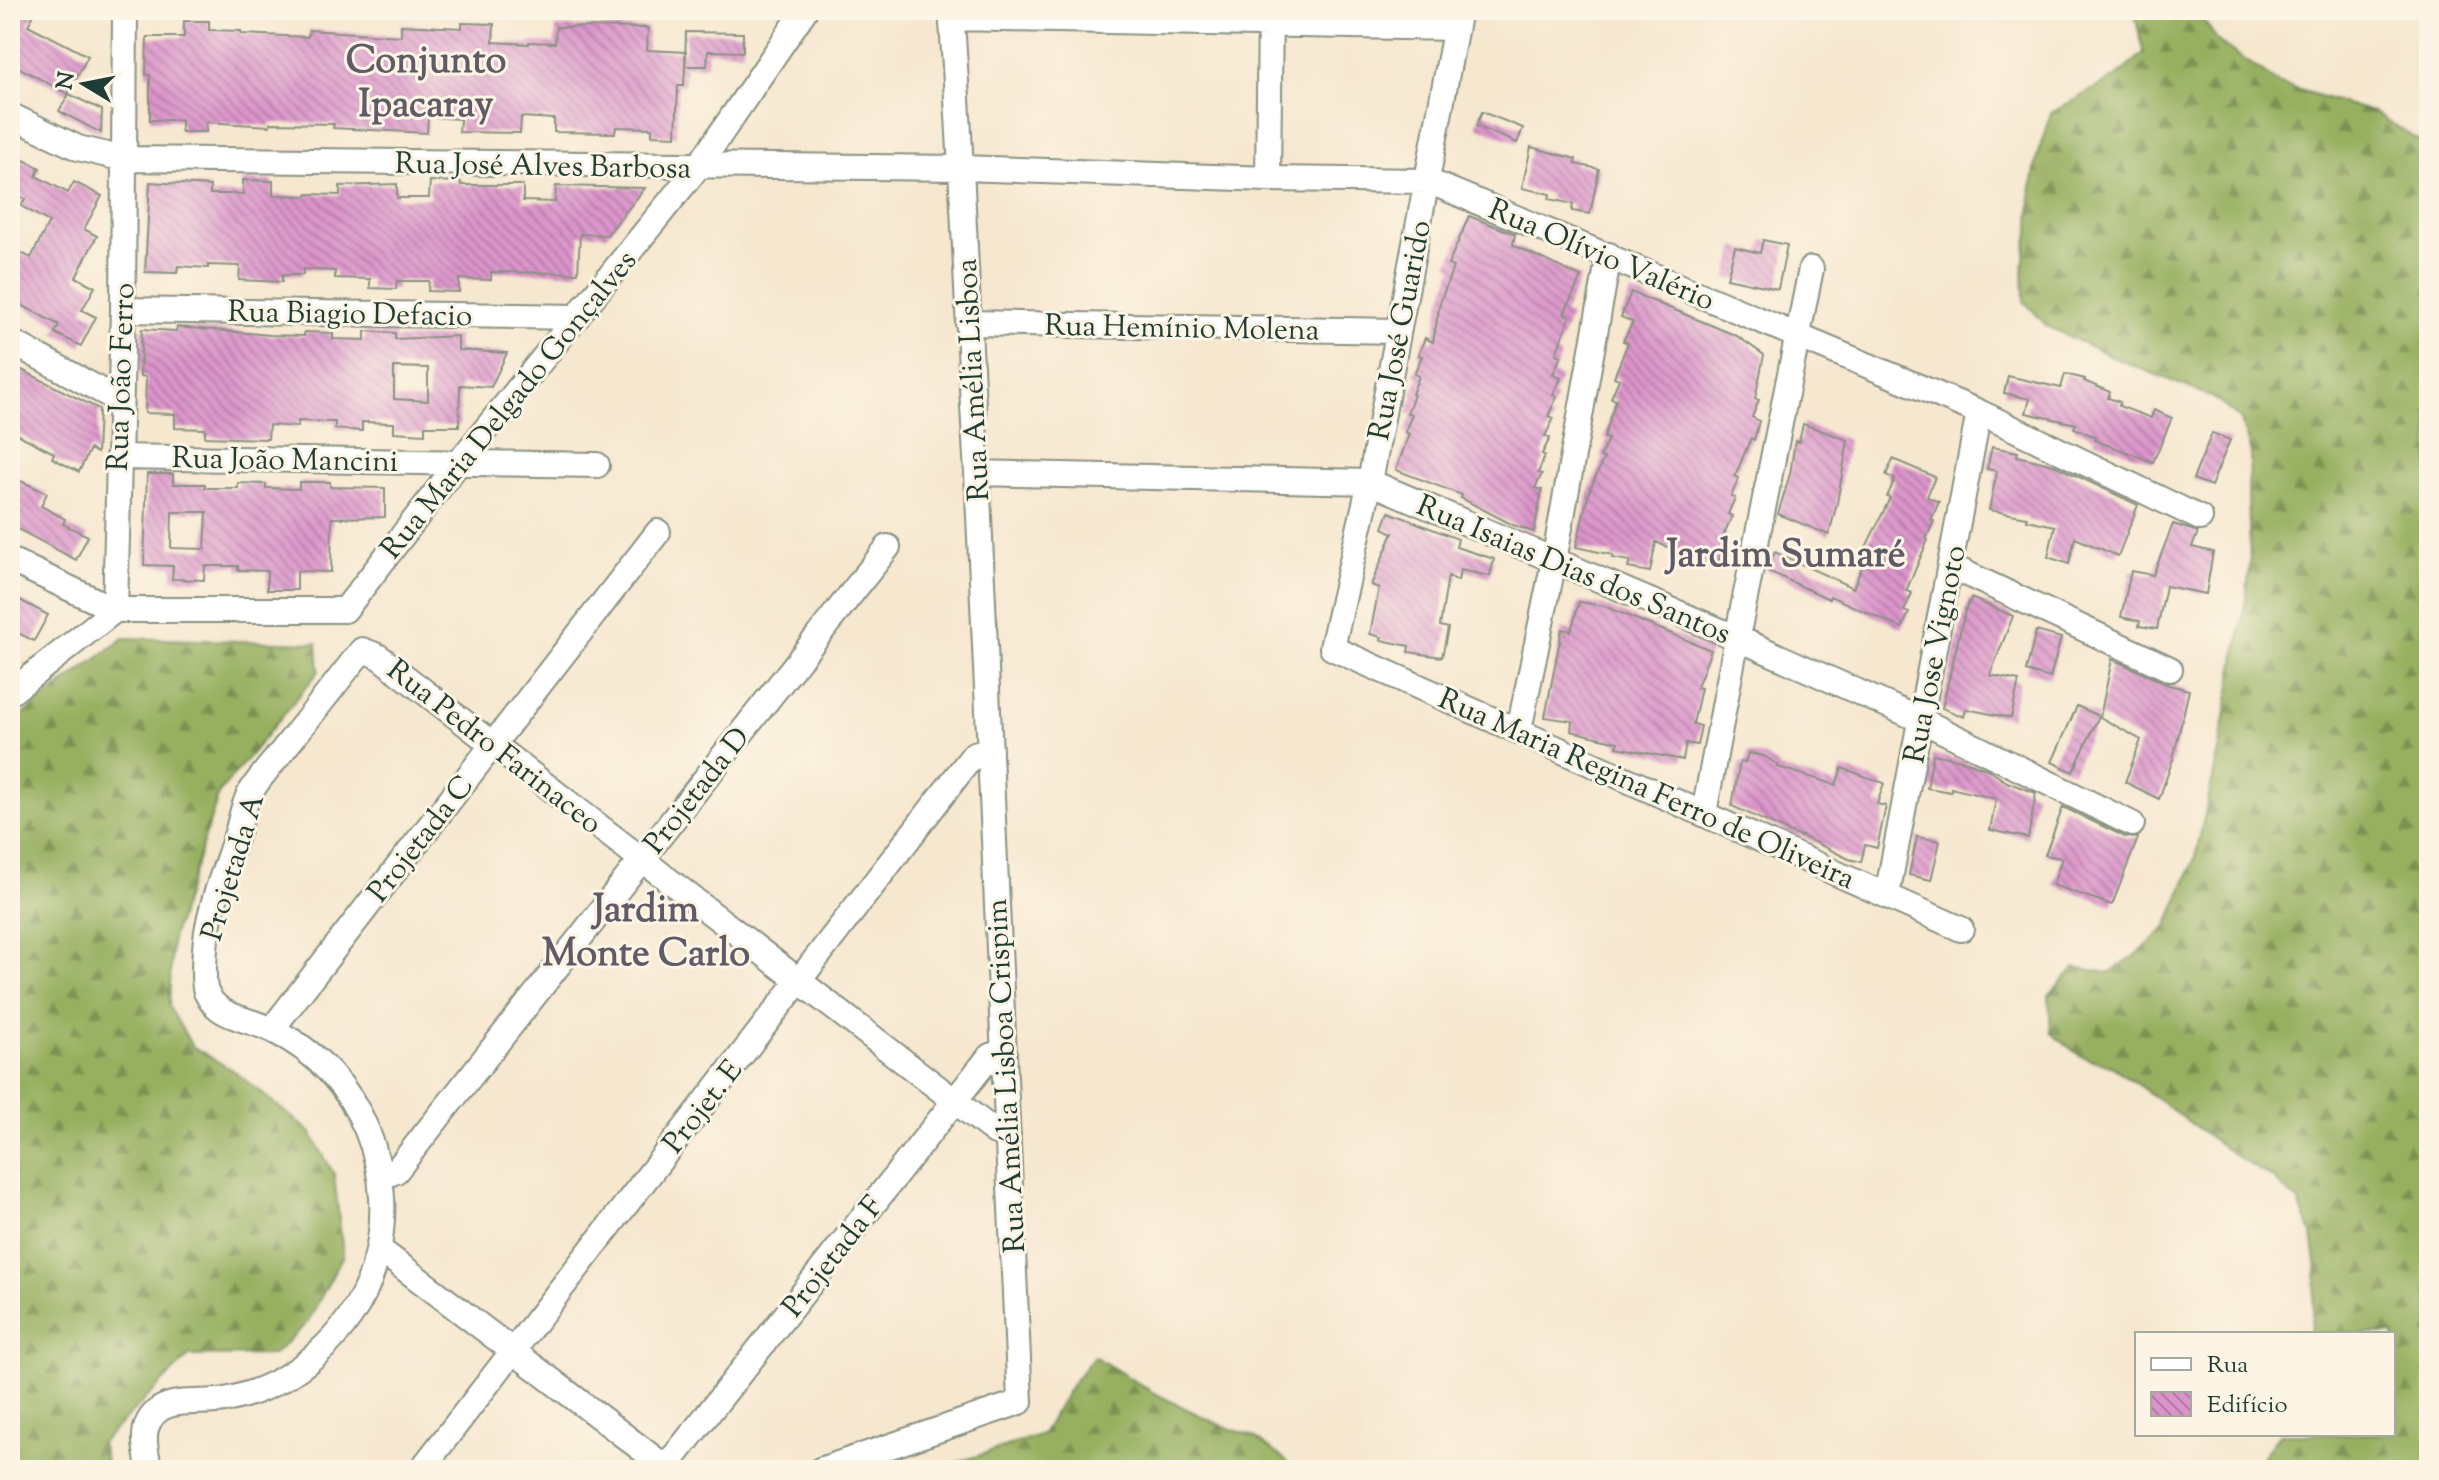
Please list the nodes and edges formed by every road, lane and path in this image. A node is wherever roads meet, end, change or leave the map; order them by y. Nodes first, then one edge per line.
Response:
1 (125, 10) edge
2 (805, 10) edge
3 (952, 14) edge
4 (1270, 18) edge
5 (1457, 19) edge
6 (10, 115) edge
7 (124, 159) junction
8 (698, 167) junction
9 (962, 168) junction
10 (1268, 179) junction
11 (1428, 181) junction
12 (1609, 255) junction
13 (1811, 269) dead end
14 (123, 310) junction
15 (577, 317) junction
16 (968, 323) junction
17 (1397, 331) junction
18 (1798, 336) junction
19 (10, 341) edge
20 (120, 401) junction
21 (1979, 412) junction
22 (118, 457) junction
23 (460, 461) junction
24 (597, 465) dead end
25 (977, 473) junction
26 (1370, 482) junction
27 (2200, 518) dead end
28 (658, 532) dead end
29 (888, 547) dead end
30 (10, 560) edge
31 (1554, 561) junction
32 (1950, 566) junction
33 (115, 610) junction
34 (1737, 638) junction
35 (1332, 648) joint
36 (362, 650) joint
37 (2170, 669) dead end
38 (10, 693) edge
39 (1921, 720) junction
40 (1519, 730) junction
41 (493, 745) junction
42 (990, 750) junction
43 (1704, 813) junction
44 (2132, 824) dead end
45 (642, 860) junction
46 (1887, 895) junction
47 (1961, 929) dead end
48 (799, 981) junction
49 (272, 1029) junction
50 (1004, 1051) junction
51 (954, 1101) junction
52 (1008, 1134) junction
53 (381, 1177) junction
54 (379, 1249) junction
55 (513, 1351) junction
56 (668, 1469) edge
57 (150, 1470) edge
58 (421, 1470) edge
59 (820, 1470) edge

1 - 7 street, Rua João Ferro
2 - 8 street, Rua Maria Delgado Gonçalves
3 - 4 street
3 - 9 street, Rua Amélia Lisboa
4 - 5 street
4 - 10 street
5 - 11 street, Rua José Guarido
6 - 7 street, Rua José Alves Barbosa
7 - 8 street, Rua José Alves Barbosa
7 - 14 street, Rua João Ferro
8 - 9 street, Rua José Alves Barbosa
8 - 15 street, Rua Maria Delgado Gonçalves
9 - 10 street, Rua Olívio Valério
9 - 16 street, Rua Amélia Lisboa
10 - 11 street, Rua Olívio Valério
11 - 12 street, Rua Olívio Valério
11 - 17 street, Rua José Guarido
12 - 18 street, Rua Olívio Valério
12 - 31 street
13 - 18 street
14 - 15 street, Rua Biagio Defacio
14 - 20 street, Rua João Ferro
15 - 23 street, Rua Maria Delgado Gonçalves
16 - 17 street, Rua Hemínio Molena
16 - 25 street, Rua Amélia Lisboa
17 - 26 street, Rua José Guarido
18 - 21 street, Rua Olívio Valério
18 - 34 street
19 - 20 street
20 - 22 street, Rua João Ferro
21 - 27 street, Rua Olívio Valério
21 - 32 street, Rua Jose Vignoto
22 - 23 street, Rua João Mancini
22 - 33 street, Rua João Ferro
23 - 24 street, Rua João Mancini
23 - 33 street, Rua Maria Delgado Gonçalves
25 - 26 street, Rua Isaias Dias dos Santos
25 - 42 street, Rua Amélia Lisboa
26 - 31 street, Rua Isaias Dias dos Santos
26 - 35 street, Rua José Guarido
28 - 41 street, Projetada C
29 - 45 street, Projetada D
30 - 33 street
31 - 34 street, Rua Isaias Dias dos Santos
31 - 40 street
32 - 37 street
32 - 39 street, Rua Jose Vignoto
33 - 38 street
34 - 39 street, Rua Isaias Dias dos Santos
34 - 43 street
35 - 40 street, Rua Maria Regina Ferro de Oliveira
36 - 41 street, Rua Pedro Farinaceo
36 - 49 street, Projetada A
39 - 44 street, Rua Isaias Dias dos Santos
39 - 46 street, Rua Jose Vignoto
40 - 43 street, Rua Maria Regina Ferro de Oliveira
41 - 45 street, Rua Pedro Farinaceo
41 - 49 street, Projetada C
42 - 48 street, Projet. E
42 - 50 street, Rua Amélia Lisboa Crispim
43 - 46 street, Rua Maria Regina Ferro de Oliveira
45 - 48 street, Rua Pedro Farinaceo
45 - 53 street, Projetada D
46 - 47 street, Rua Maria Regina Ferro de Oliveira
48 - 51 street, Rua Pedro Farinaceo
48 - 55 street, Projet. E
49 - 53 street, Projetada A
50 - 51 street, Projetada F
50 - 52 street, Rua Amélia Lisboa Crispim
51 - 52 street, Rua Pedro Farinaceo
51 - 56 street, Projetada F
52 - 59 street, Rua Amélia Lisboa Crispim
53 - 54 street, Projetada A
54 - 55 street
54 - 57 street, Projetada A
55 - 56 street
55 - 58 street, Projet. E

